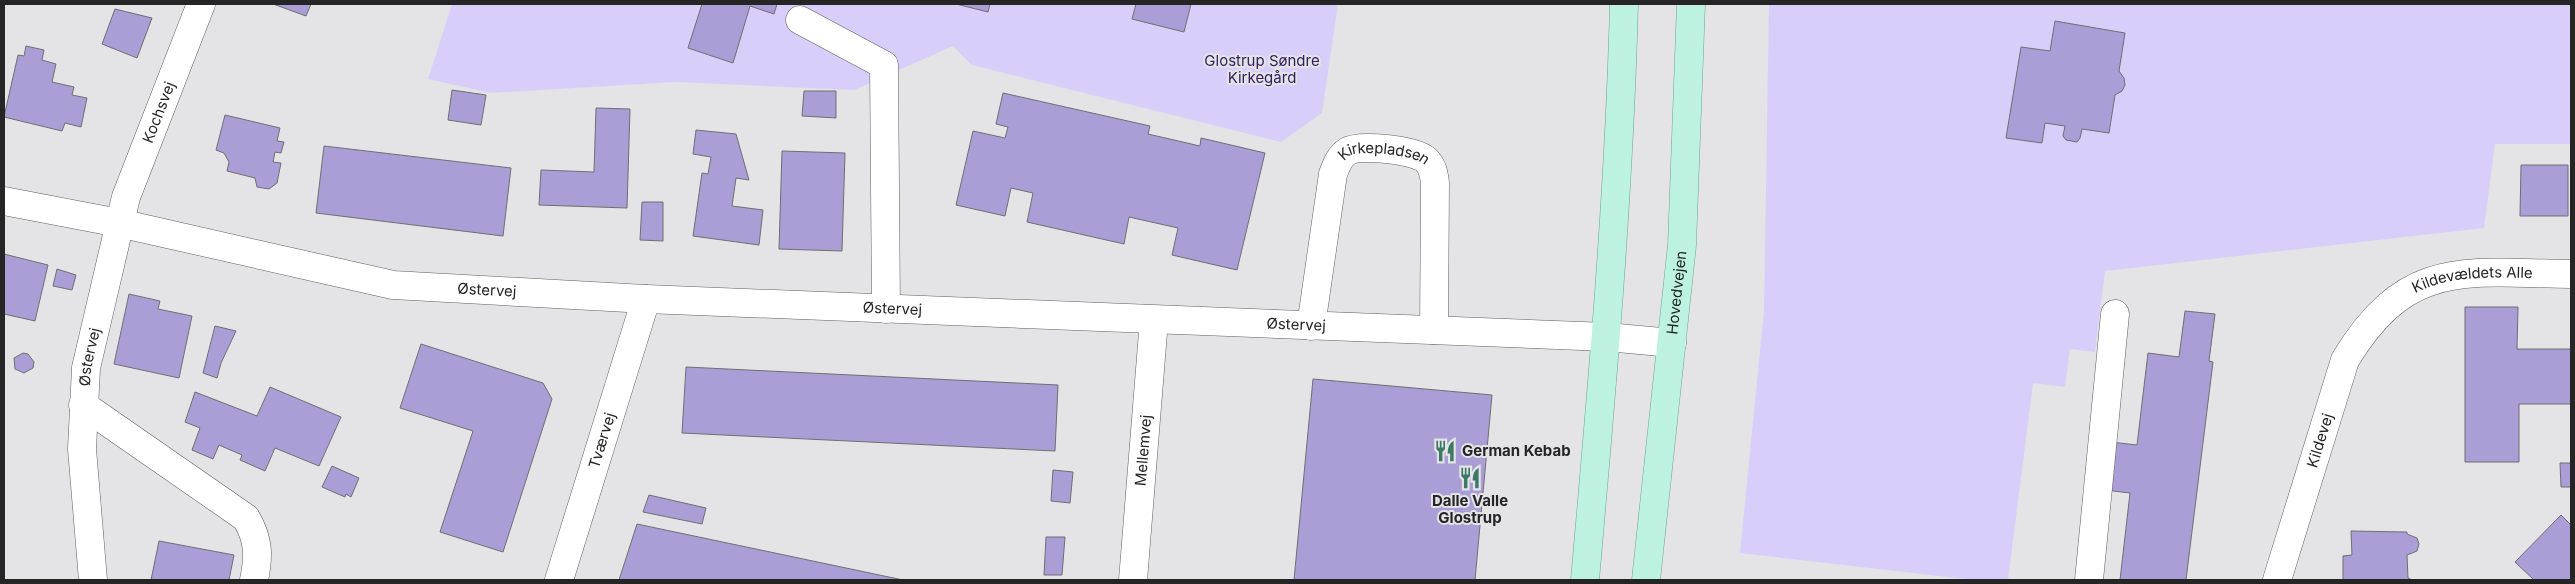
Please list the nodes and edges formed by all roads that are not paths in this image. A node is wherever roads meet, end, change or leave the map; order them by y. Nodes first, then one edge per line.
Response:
1 (201, 4) edge
2 (1624, 4) edge
3 (1692, 4) edge
4 (800, 20) dead end
5 (4, 201) edge
6 (119, 223) junction
7 (2571, 274) edge
8 (646, 299) junction
9 (886, 309) junction
10 (2382, 309) joint
11 (2116, 314) dead end
12 (1154, 320) junction
13 (1311, 326) junction
14 (1434, 330) junction
15 (1607, 337) junction
16 (1672, 342) junction
17 (83, 405) junction
18 (93, 580) edge
19 (254, 580) edge
20 (559, 580) edge
21 (1132, 580) edge
22 (1585, 580) edge
23 (1646, 580) edge
24 (2089, 580) edge
25 (2277, 580) edge

1 - 6 street, Kochsvej
2 - 15 main road
3 - 16 main road, Hovedvejen
4 - 9 street
5 - 6 street, Østervej
6 - 8 street, Østervej
6 - 17 street, Østervej
7 - 10 street, Kildevældets Alle
8 - 9 street, Østervej
8 - 20 street, Tværvej
9 - 12 street, Østervej
10 - 25 street, Kildevej
11 - 24 street
12 - 13 street, Østervej
12 - 21 street, Mellemvej
13 - 14 street, Østervej
13 - 14 street, Kirkepladsen
14 - 15 street, Østervej
15 - 16 street, Østervej
15 - 22 main road
16 - 23 main road, Hovedvejen
17 - 18 street, Østervej
17 - 19 street, Østervej

